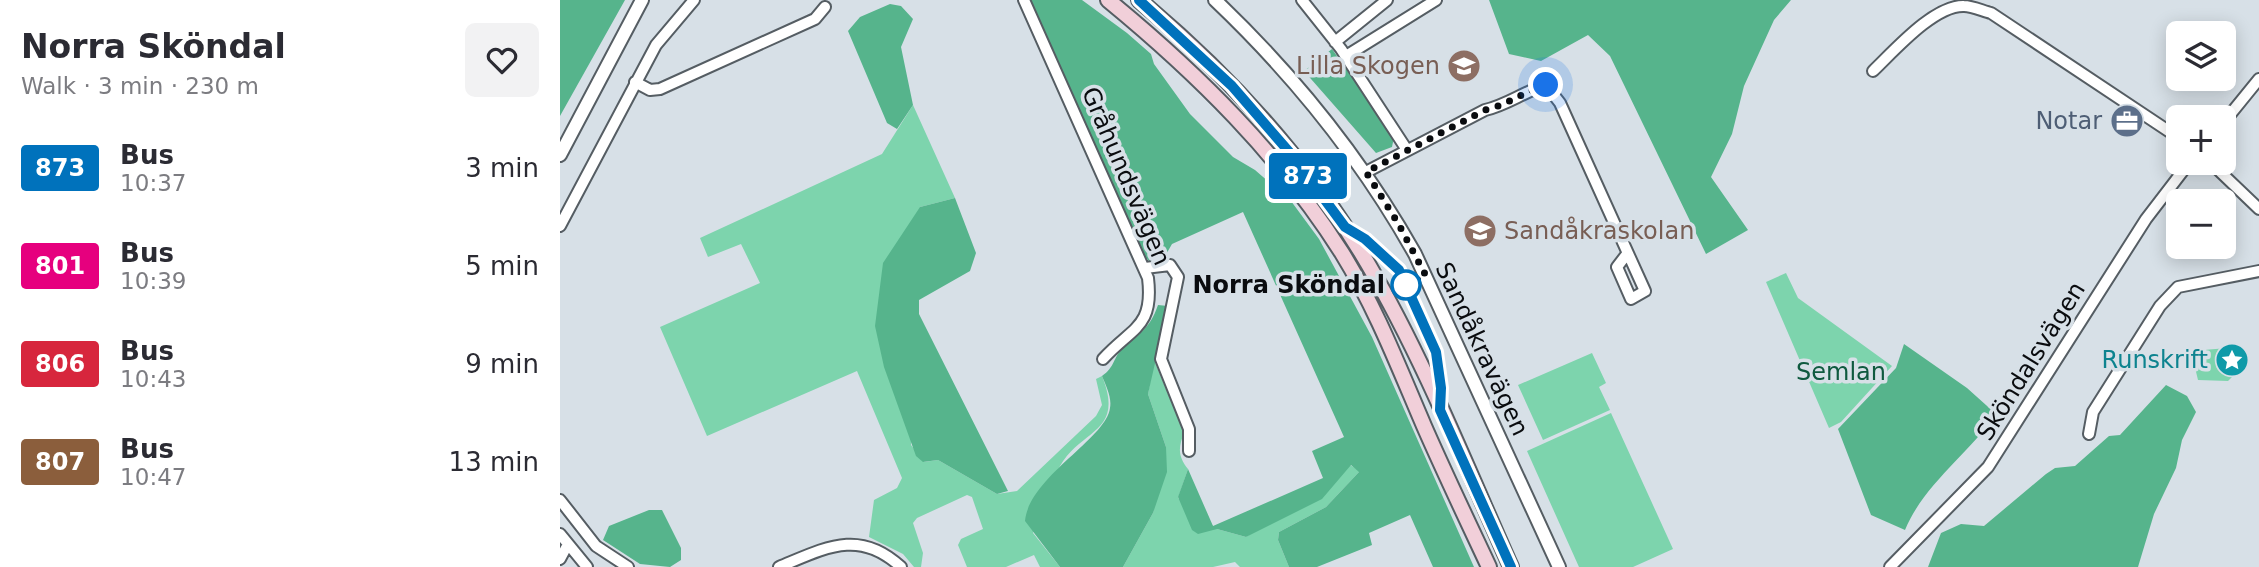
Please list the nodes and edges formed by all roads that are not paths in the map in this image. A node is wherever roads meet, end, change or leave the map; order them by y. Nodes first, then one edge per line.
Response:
1 (642, 0) edge
2 (694, 0) edge
3 (1024, 0) edge
4 (1108, 0) edge
5 (1139, 0) edge
6 (1215, 0) edge
7 (1301, 0) edge
8 (1387, 0) edge
9 (1436, 0) edge
10 (825, 7) dead end
11 (1335, 42) junction
12 (1346, 56) junction
13 (1873, 71) dead end
14 (2259, 79) edge
15 (635, 82) junction
16 (2236, 107) edge
17 (2166, 129) edge
18 (1407, 150) junction
19 (560, 155) edge
20 (1366, 172) junction
21 (2180, 175) edge
22 (2224, 175) edge
23 (2259, 209) edge
24 (560, 226) edge
25 (1627, 254) dead end
26 (1145, 268) junction
27 (2259, 271) edge
28 (1103, 359) dead end
29 (2089, 434) dead end
30 (1189, 451) dead end
31 (560, 500) edge
32 (560, 534) edge
33 (567, 545) junction
34 (560, 559) edge
35 (587, 567) edge
36 (628, 567) edge
37 (779, 567) edge
38 (901, 567) edge
39 (1489, 567) edge
40 (1511, 567) edge
41 (1559, 567) edge
42 (1890, 567) edge

1 - 19 street
2 - 15 street
3 - 26 street, Gråhundsvägen
4 - 39 main road
5 - 40 main road
6 - 20 street, Sandåkravägen
7 - 11 street
8 - 11 street
9 - 12 street
10 - 15 street
11 - 12 street
12 - 18 street
13 - 17 street
14 - 16 street
15 - 24 street
18 - 20 street
18 - 25 street
20 - 41 street, Sandåkravägen
21 - 42 street, Sköndalsvägen
22 - 23 street
26 - 28 street, Gråhundsvägen
26 - 30 street
27 - 29 street
31 - 36 street
32 - 33 street
33 - 34 street
33 - 35 street
37 - 38 street

